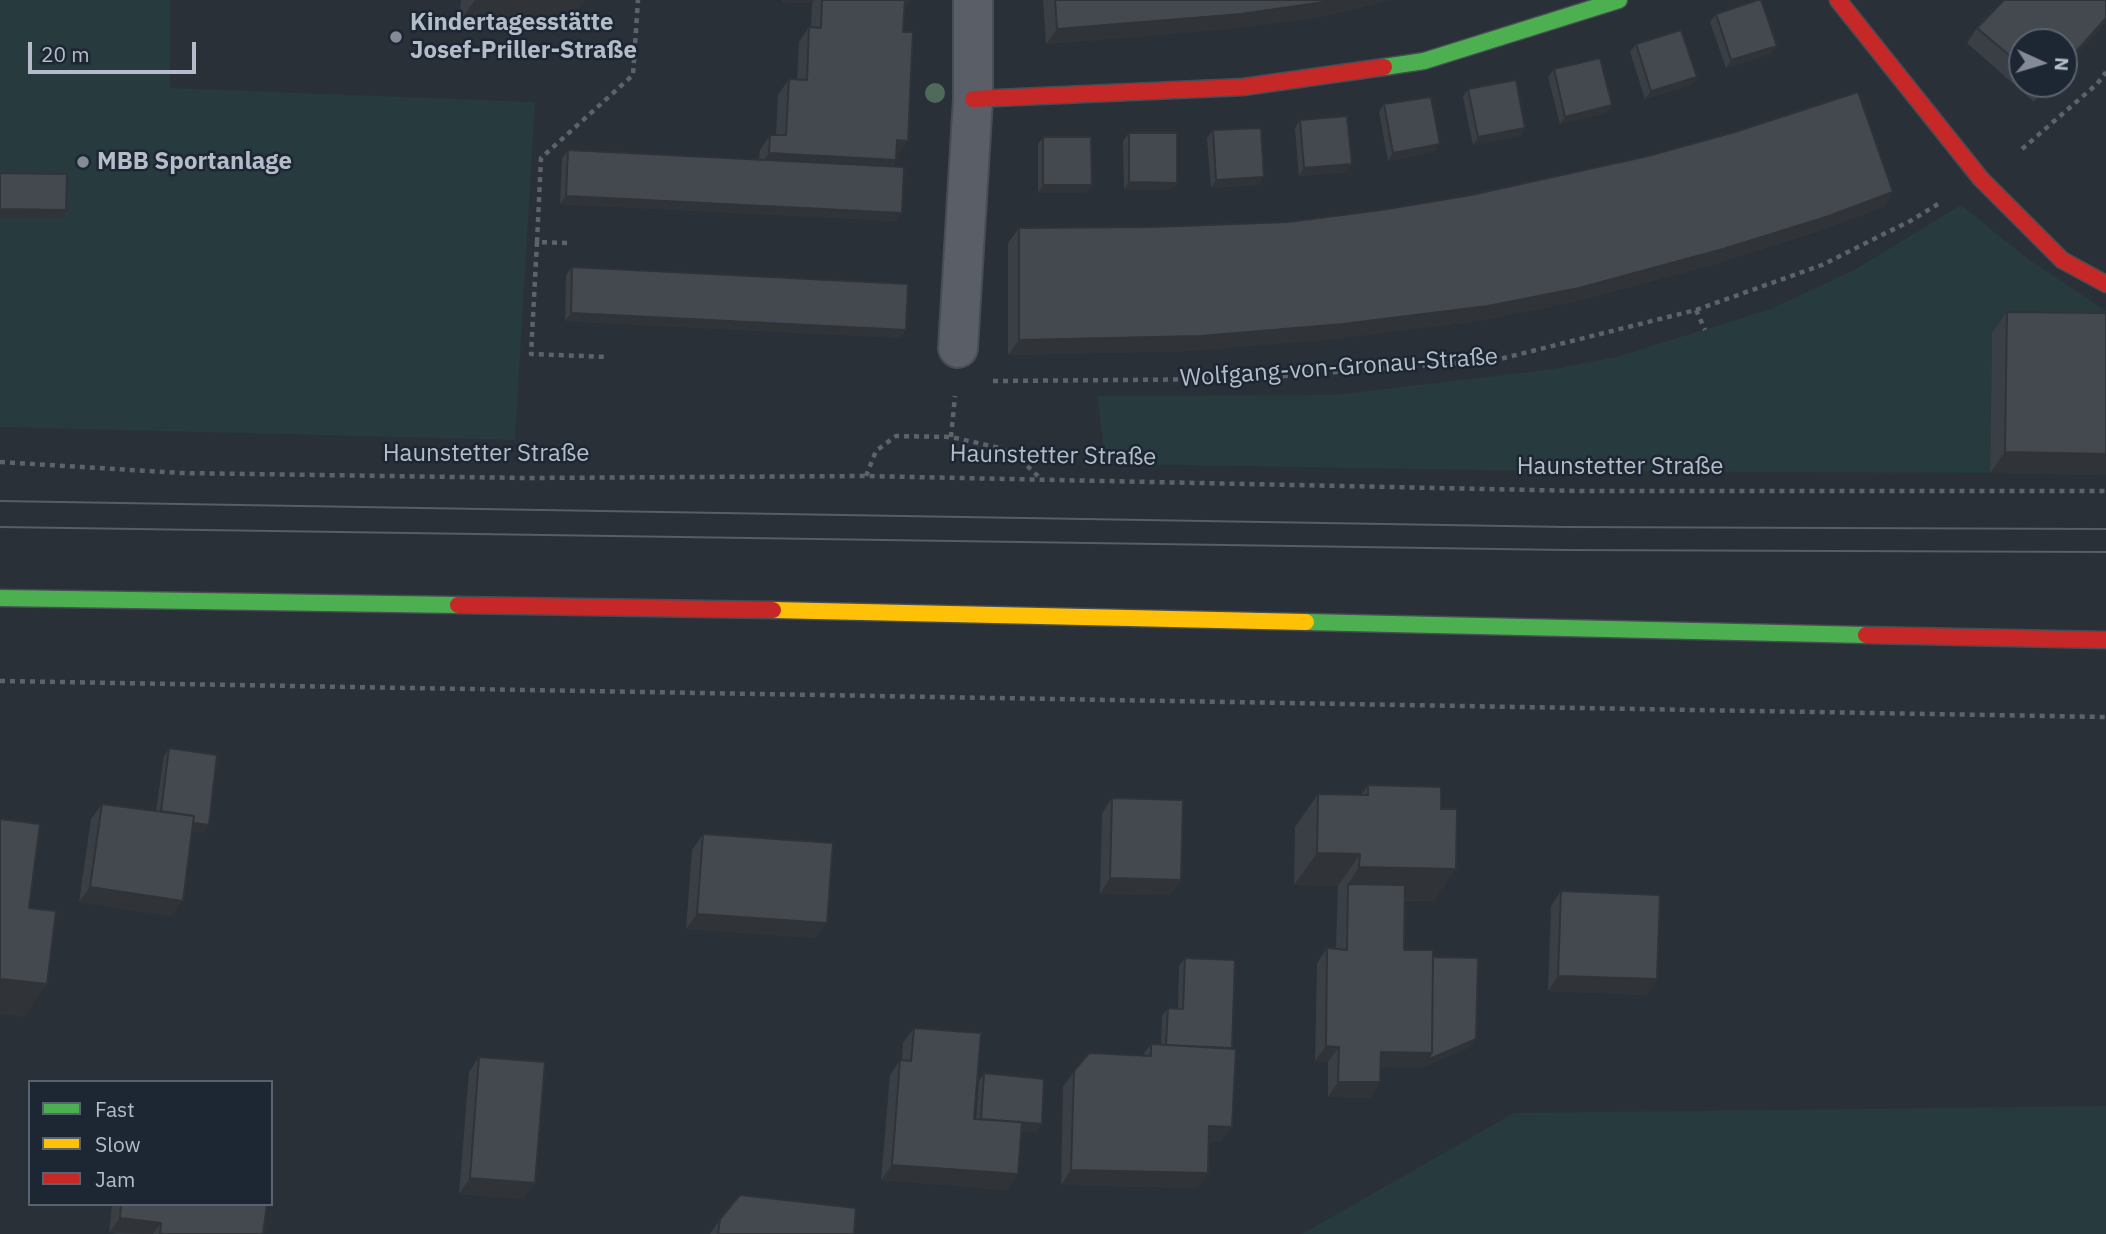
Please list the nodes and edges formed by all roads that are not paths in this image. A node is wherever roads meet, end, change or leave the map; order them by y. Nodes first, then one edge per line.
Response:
1 (973, 0) edge
2 (1619, 0) edge
3 (1838, 0) edge
4 (973, 99) junction
5 (2106, 284) edge
6 (958, 348) dead end
7 (0, 598) edge
8 (2106, 640) edge

1 - 4 street
2 - 4 main road
3 - 5 main road
4 - 6 street
7 - 8 main road

